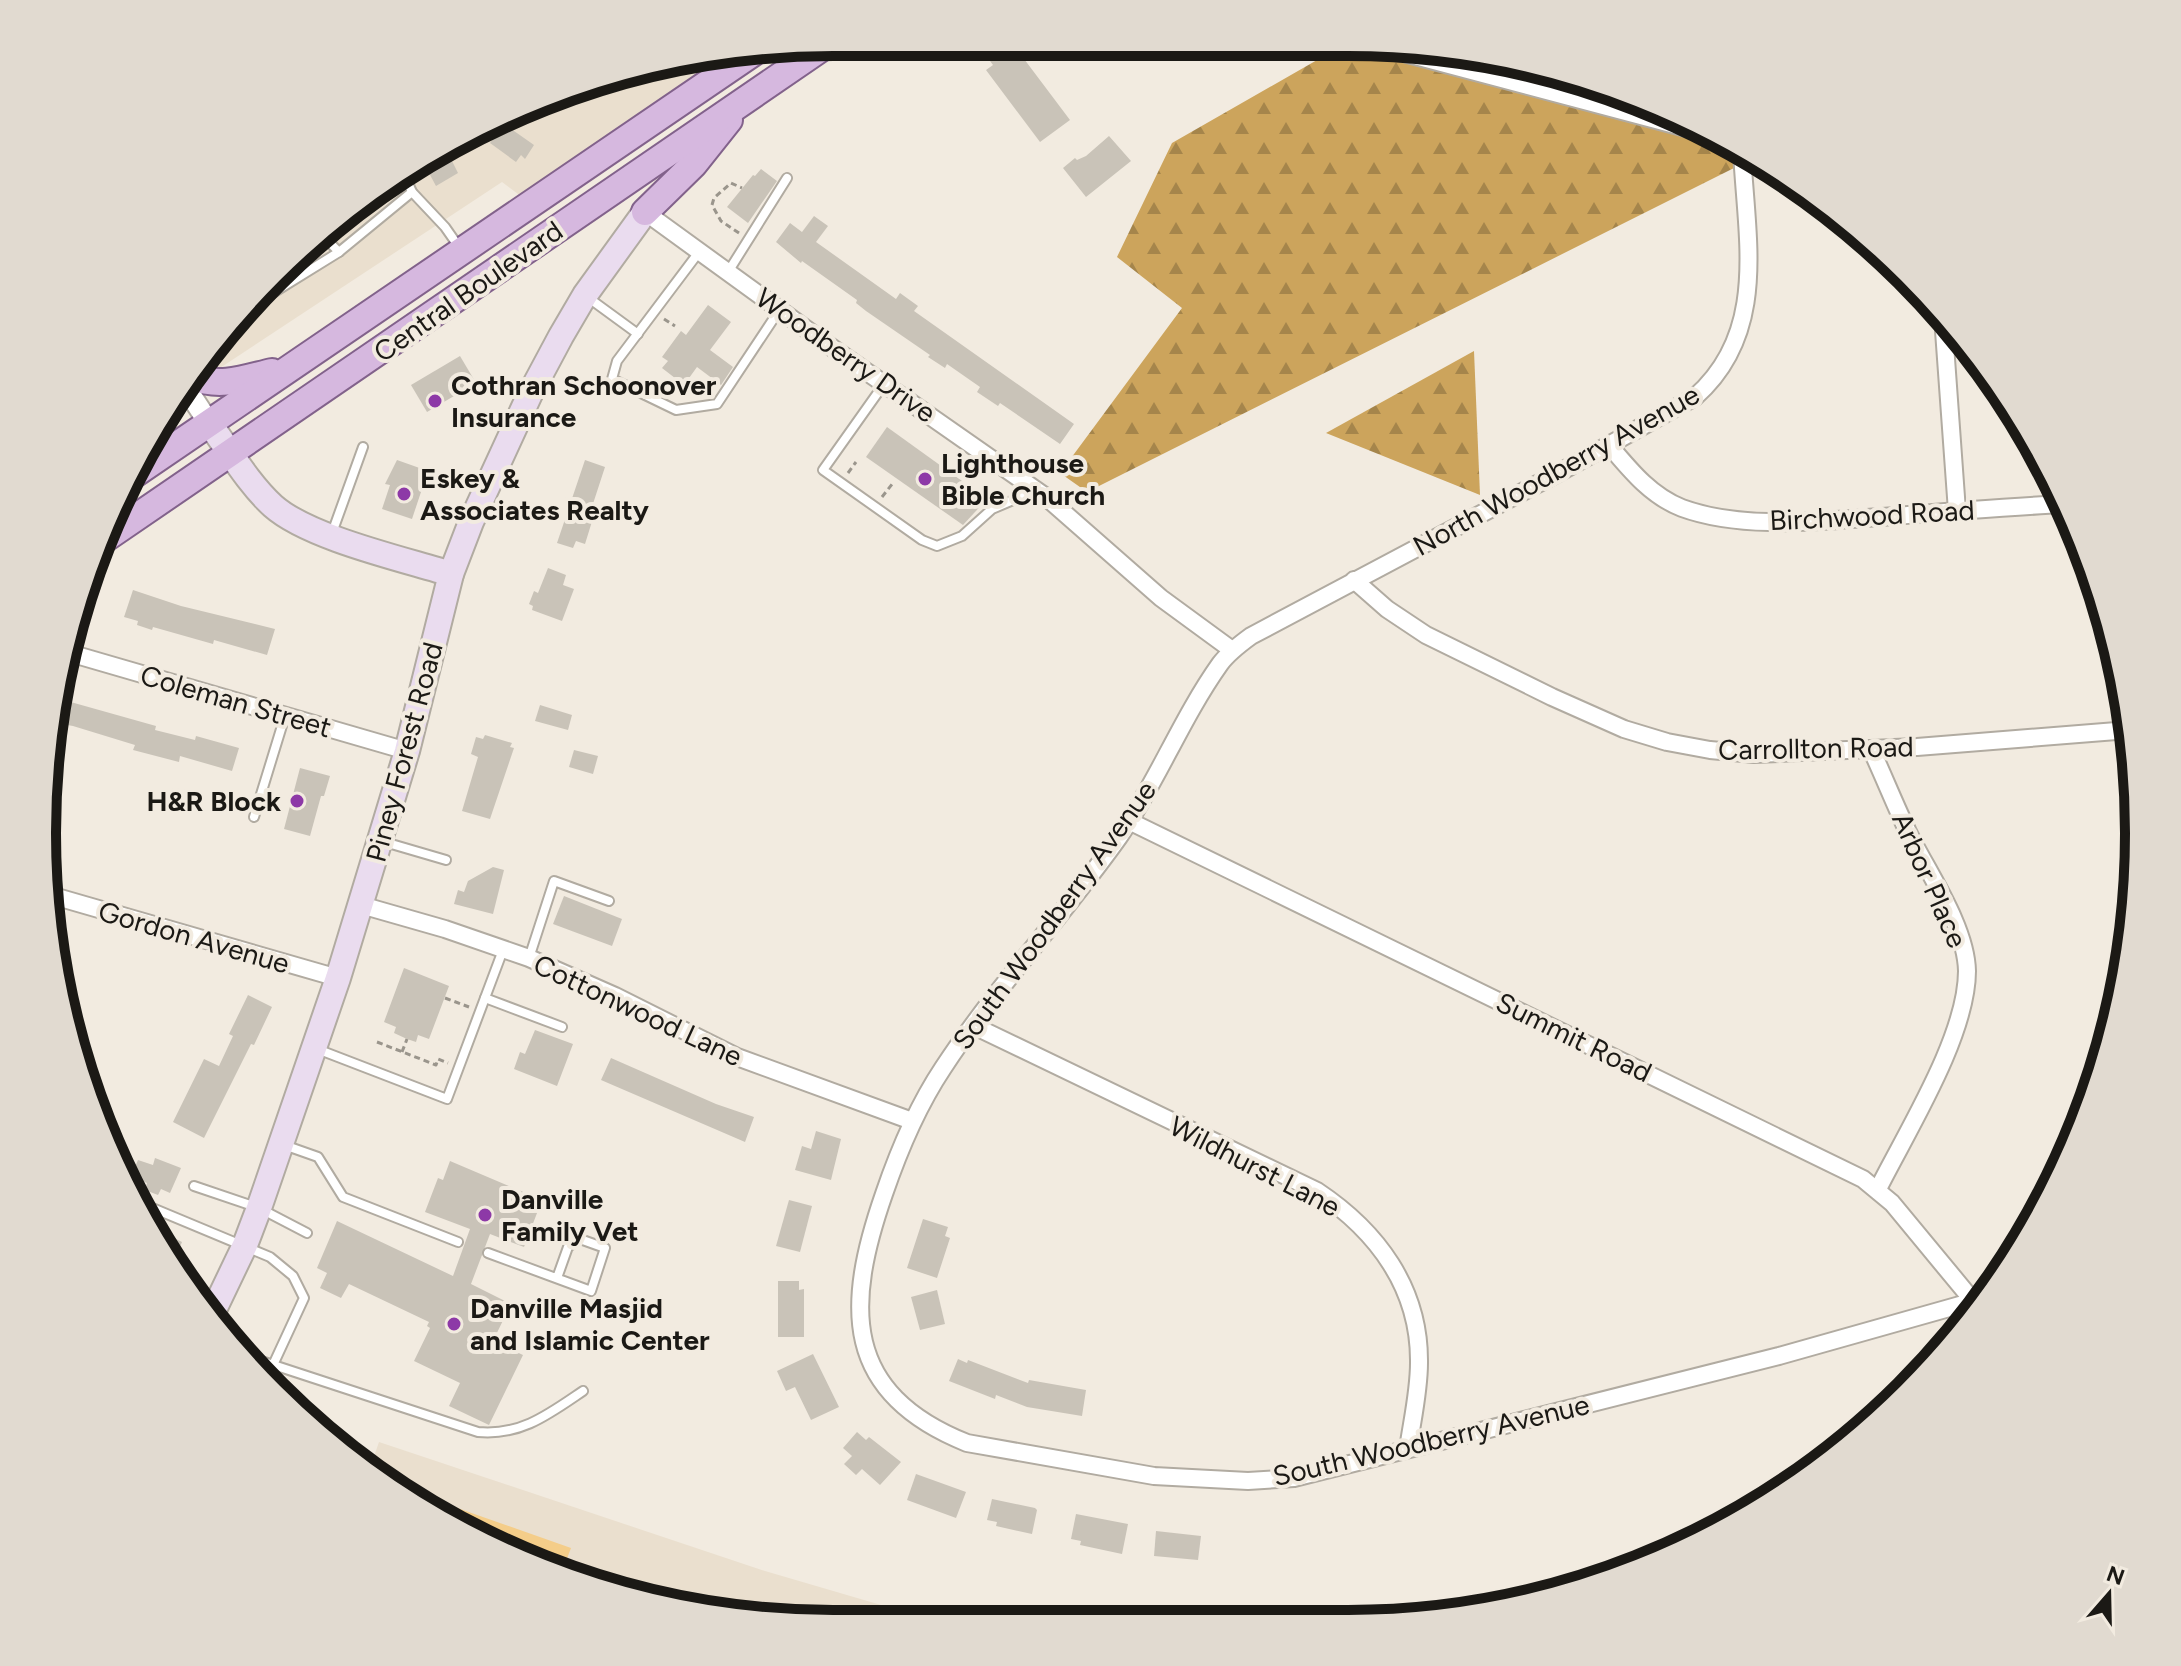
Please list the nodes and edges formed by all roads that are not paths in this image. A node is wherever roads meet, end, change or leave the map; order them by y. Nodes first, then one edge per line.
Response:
1 (808, 57) edge
2 (739, 62) edge
3 (1477, 67) edge
4 (746, 99) junction
5 (1648, 116) edge
6 (1743, 164) edge
7 (787, 178) dead end
8 (408, 183) edge
9 (412, 192) junction
10 (645, 212) junction
11 (329, 242) edge
12 (461, 250) junction
13 (700, 251) junction
14 (339, 252) junction
15 (728, 272) junction
16 (279, 289) edge
17 (585, 295) junction
18 (780, 309) junction
19 (638, 334) junction
20 (1944, 336) edge
21 (291, 367) junction
22 (202, 380) edge
23 (884, 383) junction
24 (191, 396) edge
25 (209, 423) junction
26 (1609, 445) junction
27 (363, 447) dead end
28 (231, 454) junction
29 (149, 464) edge
30 (1028, 484) junction
31 (2052, 505) edge
32 (1957, 511) junction
33 (118, 530) edge
34 (331, 536) junction
35 (451, 574) junction
36 (1354, 580) junction
37 (1232, 650) junction
38 (77, 655) edge
39 (285, 715) junction
40 (2118, 731) edge
41 (1871, 749) junction
42 (407, 751) junction
43 (254, 817) dead end
44 (1129, 821) junction
45 (380, 841) junction
46 (446, 860) dead end
47 (59, 898) edge
48 (609, 901) dead end
49 (361, 905) junction
50 (503, 949) junction
51 (529, 958) junction
52 (338, 978) junction
53 (485, 998) junction
54 (974, 1026) junction
55 (562, 1027) dead end
56 (315, 1048) junction
57 (912, 1121) junction
58 (283, 1144) junction
59 (194, 1186) dead end
60 (1878, 1189) junction
61 (152, 1208) edge
62 (259, 1208) junction
63 (307, 1233) dead end
64 (458, 1242) dead end
65 (245, 1245) junction
66 (488, 1253) dead end
67 (557, 1278) junction
68 (1970, 1297) edge
69 (216, 1305) edge
70 (1963, 1307) edge
71 (266, 1363) edge
72 (273, 1365) junction
73 (583, 1391) dead end
74 (1408, 1449) junction

1 - 4 main road, Central Boulevard
2 - 12 main road, Central Boulevard
3 - 5 street
4 - 10 main road
4 - 28 main road, Central Boulevard
6 - 26 street, North Woodberry Avenue
7 - 15 lane
8 - 9 lane
9 - 12 lane
9 - 14 lane
10 - 13 street, Woodberry Drive
10 - 17 main road, Piney Forest Road
11 - 14 lane
12 - 21 main road, Central Boulevard
13 - 15 street, Woodberry Drive
13 - 19 lane
14 - 16 lane
15 - 18 street, Woodberry Drive
17 - 19 lane
17 - 35 main road, Piney Forest Road
18 - 19 lane
18 - 23 street, Woodberry Drive
20 - 32 street
21 - 22 main road
21 - 25 main road, Central Boulevard
23 - 30 street, Woodberry Drive
23 - 30 lane
24 - 25 street
25 - 28 main road
25 - 29 main road, Central Boulevard
26 - 32 street, Birchwood Road
26 - 36 street, North Woodberry Avenue
27 - 34 lane
28 - 33 main road, Central Boulevard
28 - 34 main road
30 - 37 street, Woodberry Drive
31 - 32 street, Birchwood Road
34 - 35 main road
35 - 42 main road, Piney Forest Road
36 - 37 street, North Woodberry Avenue
36 - 41 street, Carrollton Road
37 - 44 street, South Woodberry Avenue
38 - 39 street, Coleman Street
39 - 42 street, Coleman Street
39 - 43 lane
40 - 41 street, Carrollton Road
41 - 60 street, Arbor Place
42 - 45 main road, Piney Forest Road
44 - 54 street, South Woodberry Avenue
44 - 60 street, Summit Road
45 - 46 lane
45 - 49 main road, Piney Forest Road
47 - 52 street, Gordon Avenue
48 - 51 lane
49 - 50 street, Cottonwood Lane
49 - 52 main road, Piney Forest Road
50 - 51 street, Cottonwood Lane
50 - 53 lane
51 - 57 street, Cottonwood Lane
52 - 56 main road, Piney Forest Road
53 - 55 lane
53 - 56 lane
54 - 57 street, South Woodberry Avenue
54 - 74 street, Wildhurst Lane
56 - 58 main road, Piney Forest Road
57 - 74 street, South Woodberry Avenue
58 - 62 main road, Piney Forest Road
58 - 64 lane
59 - 62 lane
60 - 68 street, Summit Road
61 - 65 lane
62 - 63 lane
62 - 65 main road, Piney Forest Road
65 - 69 main road, Piney Forest Road
65 - 72 lane
66 - 67 lane
67 - 67 lane
70 - 74 street, South Woodberry Avenue
71 - 72 lane
72 - 73 lane

